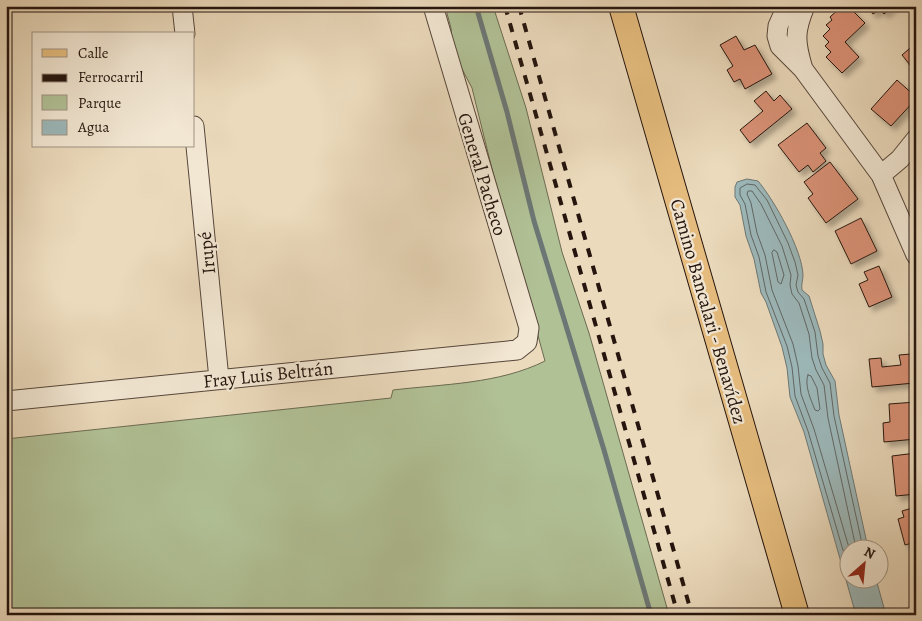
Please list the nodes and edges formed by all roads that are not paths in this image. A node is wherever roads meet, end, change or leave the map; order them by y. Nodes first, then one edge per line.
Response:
1 (182, 6) edge
2 (433, 6) edge
3 (621, 6) edge
4 (787, 6) edge
5 (805, 6) edge
6 (185, 32) edge
7 (803, 69) junction
8 (195, 136) edge
9 (916, 139) edge
10 (881, 175) junction
11 (916, 255) edge
12 (527, 342) joint
13 (219, 379) junction
14 (6, 400) edge
15 (796, 615) edge

1 - 6 street
2 - 12 street, General Pacheco
3 - 15 main road, Camino Bancalari - Benavídez
4 - 7 street
5 - 7 street
7 - 10 street
8 - 13 street, Irupé
9 - 10 street
10 - 11 street
12 - 13 street, Fray Luis Beltrán
13 - 14 street, Fray Luis Beltrán

